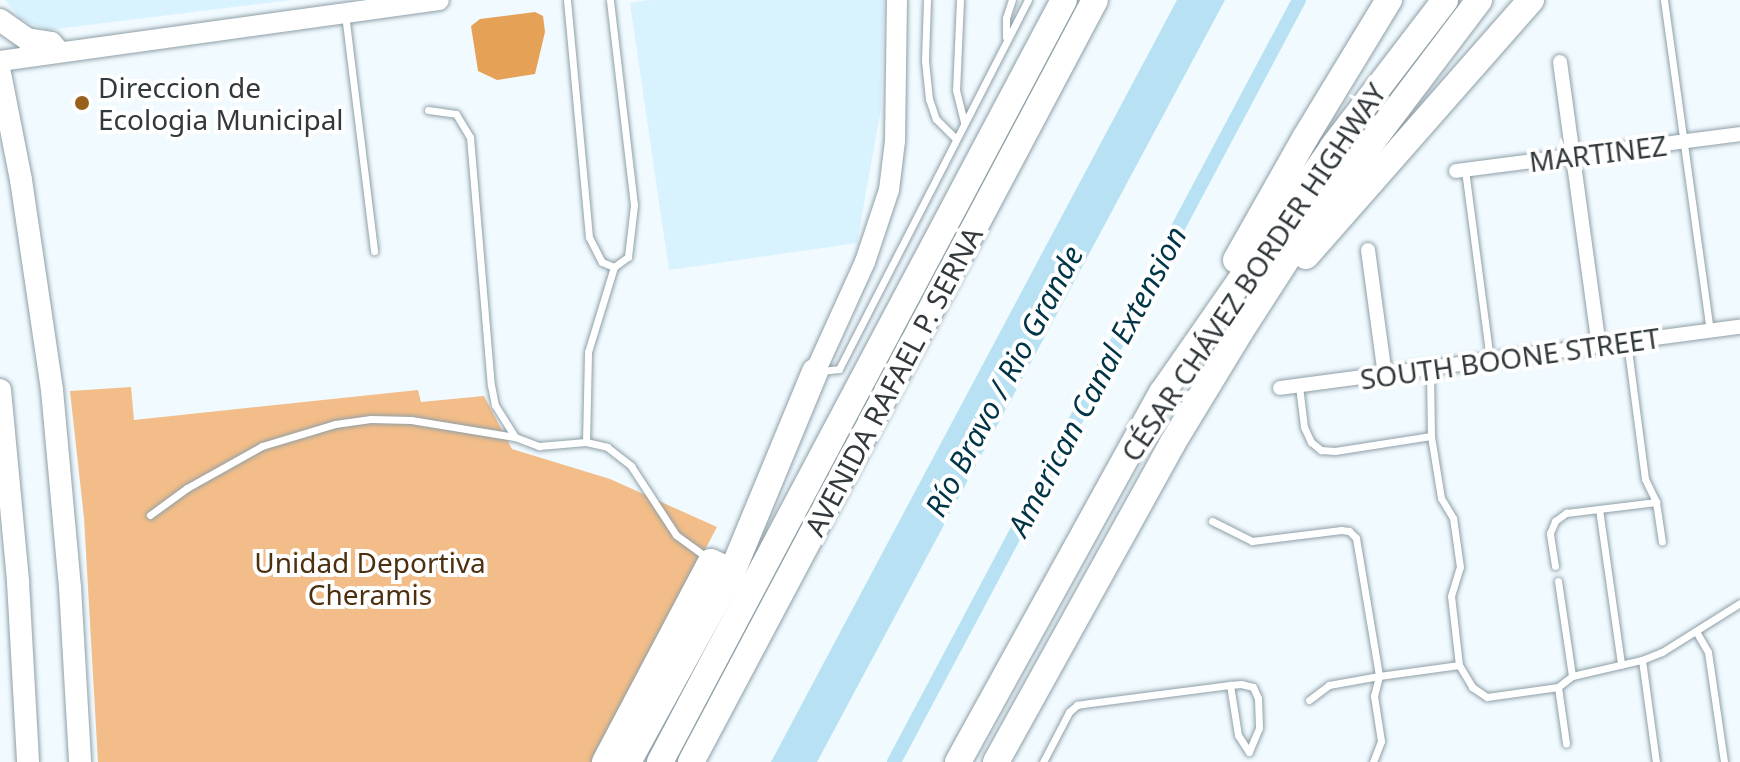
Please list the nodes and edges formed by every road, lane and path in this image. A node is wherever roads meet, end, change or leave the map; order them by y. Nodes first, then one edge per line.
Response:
1 (439, 0) edge
2 (567, 0) edge
3 (610, 0) edge
4 (897, 0) edge
5 (927, 0) edge
6 (960, 0) edge
7 (1012, 0) edge
8 (1028, 0) edge
9 (1064, 0) edge
10 (1095, 0) edge
11 (1389, 0) edge
12 (1445, 0) edge
13 (1479, 0) edge
14 (1531, 0) edge
15 (1545, 0) edge
16 (1664, 0) edge
17 (344, 12) junction
18 (0, 20) edge
19 (1006, 40) junction
20 (58, 51) junction
21 (1482, 52) junction
22 (0, 61) edge
23 (1560, 62) dead end
24 (0, 73) edge
25 (428, 110) dead end
26 (964, 123) junction
27 (1740, 134) edge
28 (956, 139) junction
29 (1684, 142) junction
30 (1573, 156) junction
31 (1460, 171) joint
32 (1368, 250) dead end
33 (374, 251) dead end
34 (614, 267) junction
35 (1740, 327) edge
36 (1710, 331) junction
37 (1240, 332) junction
38 (1627, 342) junction
39 (1599, 346) junction
40 (1490, 360) junction
41 (1430, 369) junction
42 (815, 372) junction
43 (1385, 375) junction
44 (1299, 386) junction
45 (1280, 388) dead end
46 (0, 390) edge
47 (1162, 393) junction
48 (1431, 436) junction
49 (515, 437) junction
50 (586, 442) junction
51 (1656, 502) junction
52 (1599, 509) junction
53 (150, 515) dead end
54 (1212, 521) dead end
55 (1662, 542) dead end
56 (1555, 566) dead end
57 (722, 567) junction
58 (1558, 581) dead end
59 (1740, 603) edge
60 (1697, 633) junction
61 (1642, 660) junction
62 (1621, 664) junction
63 (1459, 665) junction
64 (1379, 676) junction
65 (1572, 676) junction
66 (1230, 685) junction
67 (1558, 687) junction
68 (1309, 700) dead end
69 (1566, 743) dead end
70 (1249, 752) junction
71 (28, 762) edge
72 (80, 762) edge
73 (605, 762) edge
74 (628, 762) edge
75 (660, 762) edge
76 (691, 762) edge
77 (958, 762) edge
78 (996, 762) edge
79 (1043, 762) edge
80 (1251, 762) edge
81 (1373, 762) edge
82 (1656, 762) edge
83 (1724, 762) edge

1 - 17 main road
2 - 34 lane
3 - 34 lane
4 - 42 main road
5 - 28 lane
6 - 26 lane
7 - 19 lane
8 - 19 lane
9 - 75 highway, AVENIDA RAFAEL P. SERNA
10 - 76 highway, AVENIDA RAFAEL P. SERNA
11 - 47 highway
12 - 47 highway, CÉSAR CHÁVEZ BORDER HIGHWAY
13 - 37 highway, CÉSAR CHÁVEZ BORDER HIGHWAY
14 - 21 highway
15 - 21 highway
16 - 29 lane
17 - 20 main road
17 - 33 lane
18 - 20 main road
19 - 26 lane
20 - 22 main road
21 - 37 highway
23 - 30 street
24 - 72 main road
25 - 49 lane
26 - 28 lane
27 - 29 street, MARTINEZ
28 - 42 lane
29 - 30 street, MARTINEZ
29 - 36 lane
30 - 31 street, MARTINEZ
30 - 39 street
31 - 40 lane
32 - 43 street
34 - 50 lane
35 - 36 street, SOUTH BOONE STREET
36 - 38 street, SOUTH BOONE STREET
37 - 78 highway, CÉSAR CHÁVEZ BORDER HIGHWAY
38 - 39 street, SOUTH BOONE STREET
38 - 51 lane
39 - 40 street, SOUTH BOONE STREET
40 - 41 street, SOUTH BOONE STREET
41 - 43 street, SOUTH BOONE STREET
41 - 48 lane
42 - 57 highway
43 - 44 street, SOUTH BOONE STREET
44 - 45 street, SOUTH BOONE STREET
44 - 48 lane
46 - 71 main road
47 - 77 highway, CÉSAR CHÁVEZ BORDER HIGHWAY
48 - 63 lane
49 - 50 lane
49 - 53 lane
50 - 57 lane
51 - 52 lane
51 - 55 lane
52 - 56 lane
52 - 62 lane
54 - 64 lane
57 - 73 highway
57 - 74 highway
58 - 65 lane
59 - 60 lane
60 - 61 lane
60 - 83 lane
61 - 62 lane
61 - 82 lane
62 - 65 lane
63 - 64 lane
63 - 67 lane
64 - 68 lane
64 - 81 lane
65 - 67 lane
66 - 70 lane
66 - 70 lane
66 - 79 lane
67 - 69 lane
70 - 80 lane

